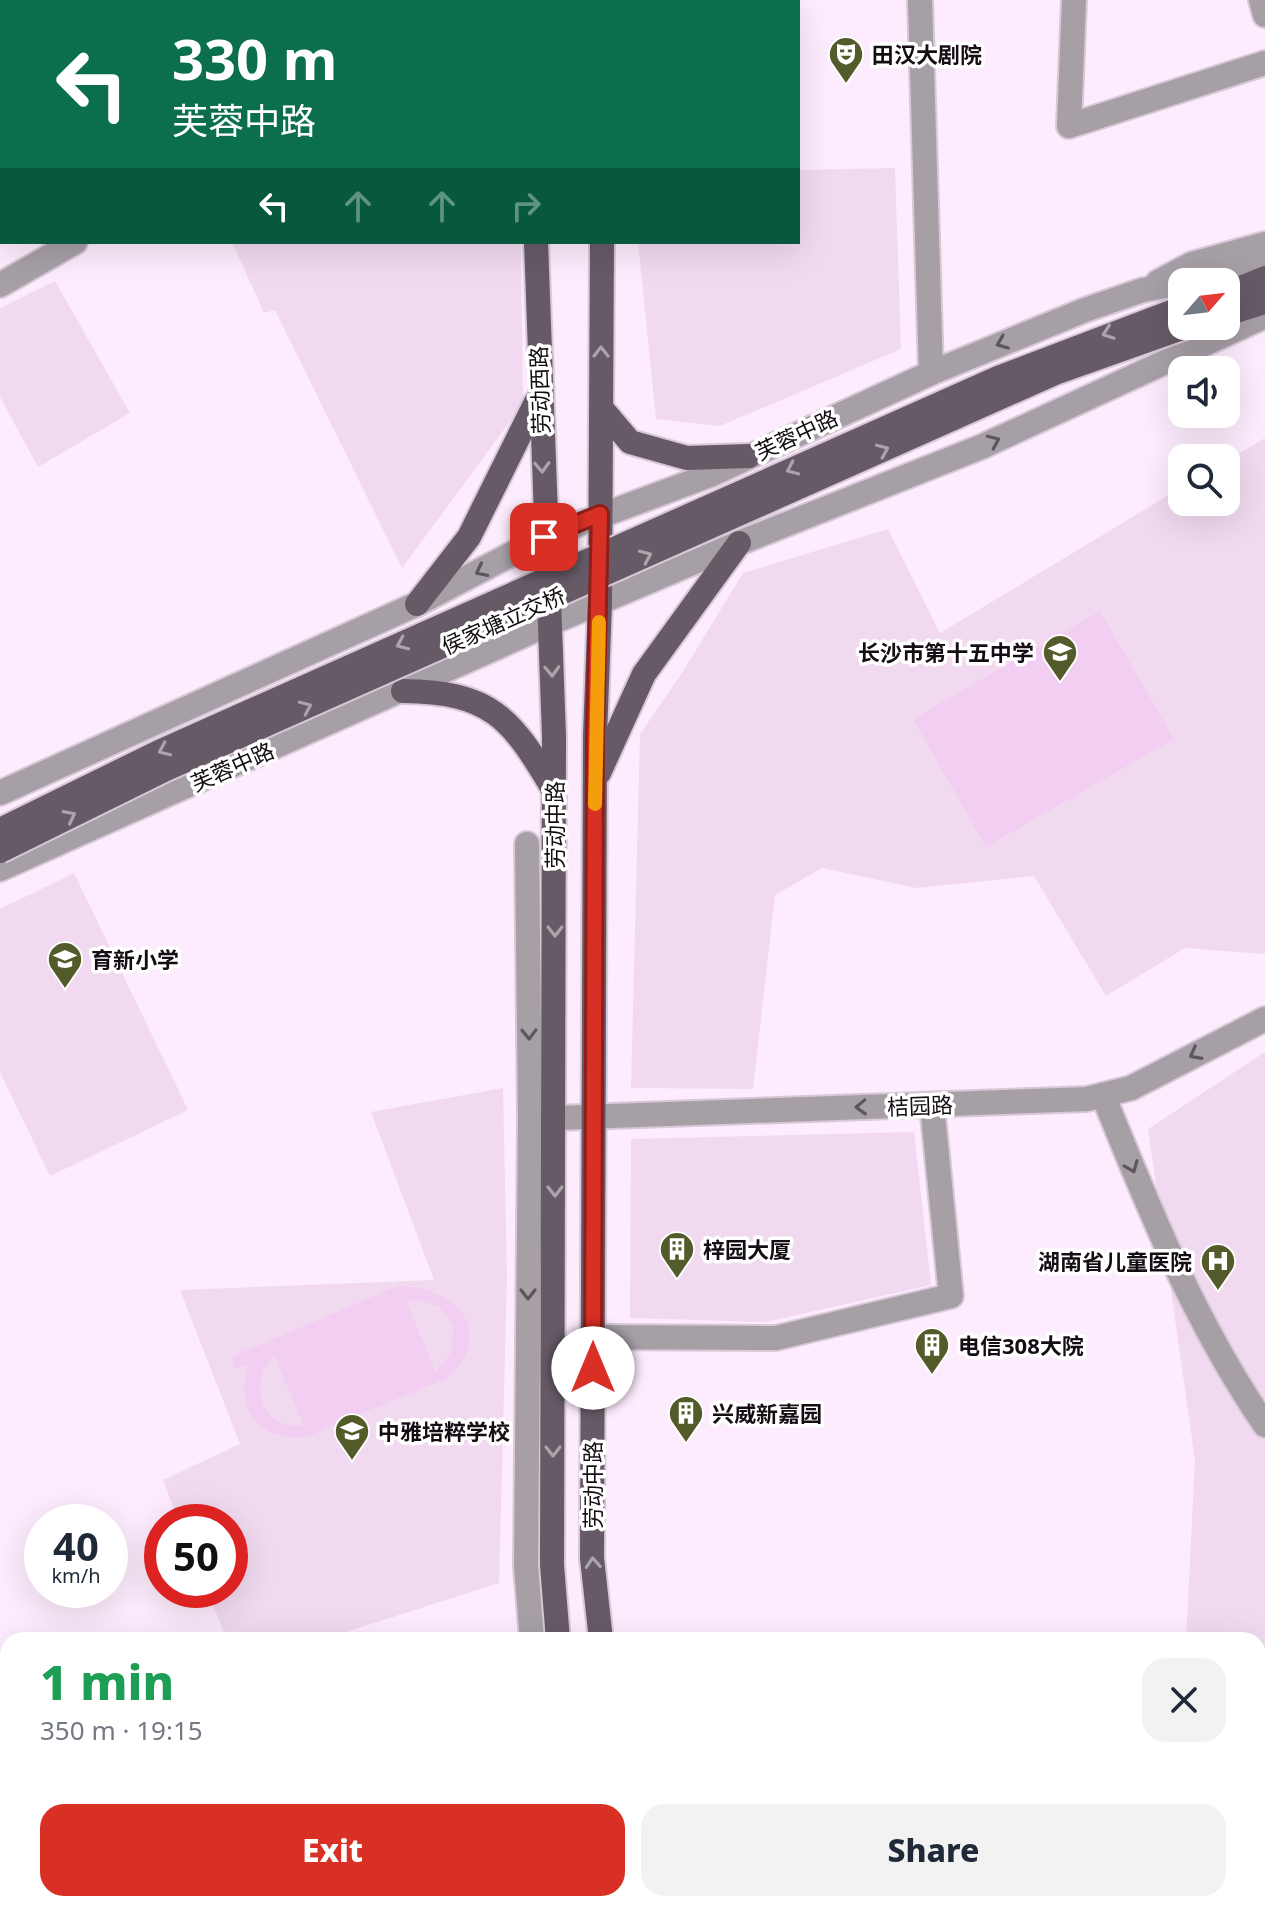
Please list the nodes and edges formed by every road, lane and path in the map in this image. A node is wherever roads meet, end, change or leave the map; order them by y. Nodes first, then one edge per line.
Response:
1 (920, 0) edge
2 (1074, 0) edge
3 (1261, 0) edge
4 (1265, 15) edge
5 (1265, 63) edge
6 (72, 244) edge
7 (536, 244) edge
8 (602, 244) edge
9 (1265, 244) edge
10 (1265, 265) edge
11 (1240, 270) edge
12 (1265, 278) edge
13 (0, 285) edge
14 (1168, 285) edge
15 (1240, 288) edge
16 (1143, 290) junction
17 (1265, 302) edge
18 (1240, 310) edge
19 (1168, 313) edge
20 (1265, 316) edge
21 (1168, 333) edge
22 (931, 373) junction
23 (539, 396) junction
24 (602, 409) junction
25 (749, 456) junction
26 (600, 514) junction
27 (544, 537) junction
28 (739, 543) junction
29 (600, 603) junction
30 (417, 604) junction
31 (551, 623) junction
32 (403, 691) junction
33 (595, 782) junction
34 (554, 790) junction
35 (0, 793) edge
36 (0, 830) edge
37 (527, 844) dead end
38 (0, 851) edge
39 (0, 869) edge
40 (1265, 1019) edge
41 (1103, 1095) junction
42 (932, 1105) junction
43 (595, 1117) junction
44 (556, 1118) junction
45 (593, 1337) junction
46 (1265, 1425) edge
47 (531, 1632) edge
48 (557, 1632) edge
49 (600, 1632) edge

1 - 22 street
2 - 5 street
3 - 4 street
6 - 13 street
7 - 23 main road, 劳动西路
24 -> 8 main road
9 - 16 street
10 - 11 street, 芙蓉中路
12 - 15 main road
14 - 16 street, 芙蓉中路
16 -> 22 street, 芙蓉中路
17 - 18 main road
19 -> 36 main road, 侯家塘立交桥, bridge
28 -> 20 street
38 -> 21 main road, 侯家塘立交桥, bridge
22 - 25 street, 芙蓉中路
23 -> 27 main road, 劳动西路
23 - 30 main road
24 - 25 main road
24 - 26 main road
25 - 26 street, 芙蓉中路
26 - 27 street, 芙蓉中路
26 - 29 main road, 劳动中路
27 -> 30 street, 芙蓉中路
27 - 31 main road, 劳动中路
28 - 29 street
28 - 33 main road
29 - 31 street, 芙蓉中路
29 - 33 main road, 劳动中路
30 - 35 street, 芙蓉中路
31 - 32 street, 芙蓉中路
31 -> 34 main road, 劳动中路
32 - 34 main road
32 - 39 street, 芙蓉中路
33 - 43 main road, 劳动中路
34 -> 44 main road, 劳动中路
37 -> 47 street
40 -> 41 street, 桔园路
41 - 42 street, 桔园路
41 -> 46 street
42 -> 43 street, 桔园路
42 - 45 street
43 - 44 street, 桔园路
43 - 45 main road, 劳动中路
44 -> 48 main road, 劳动中路
49 -> 45 main road, 劳动中路

